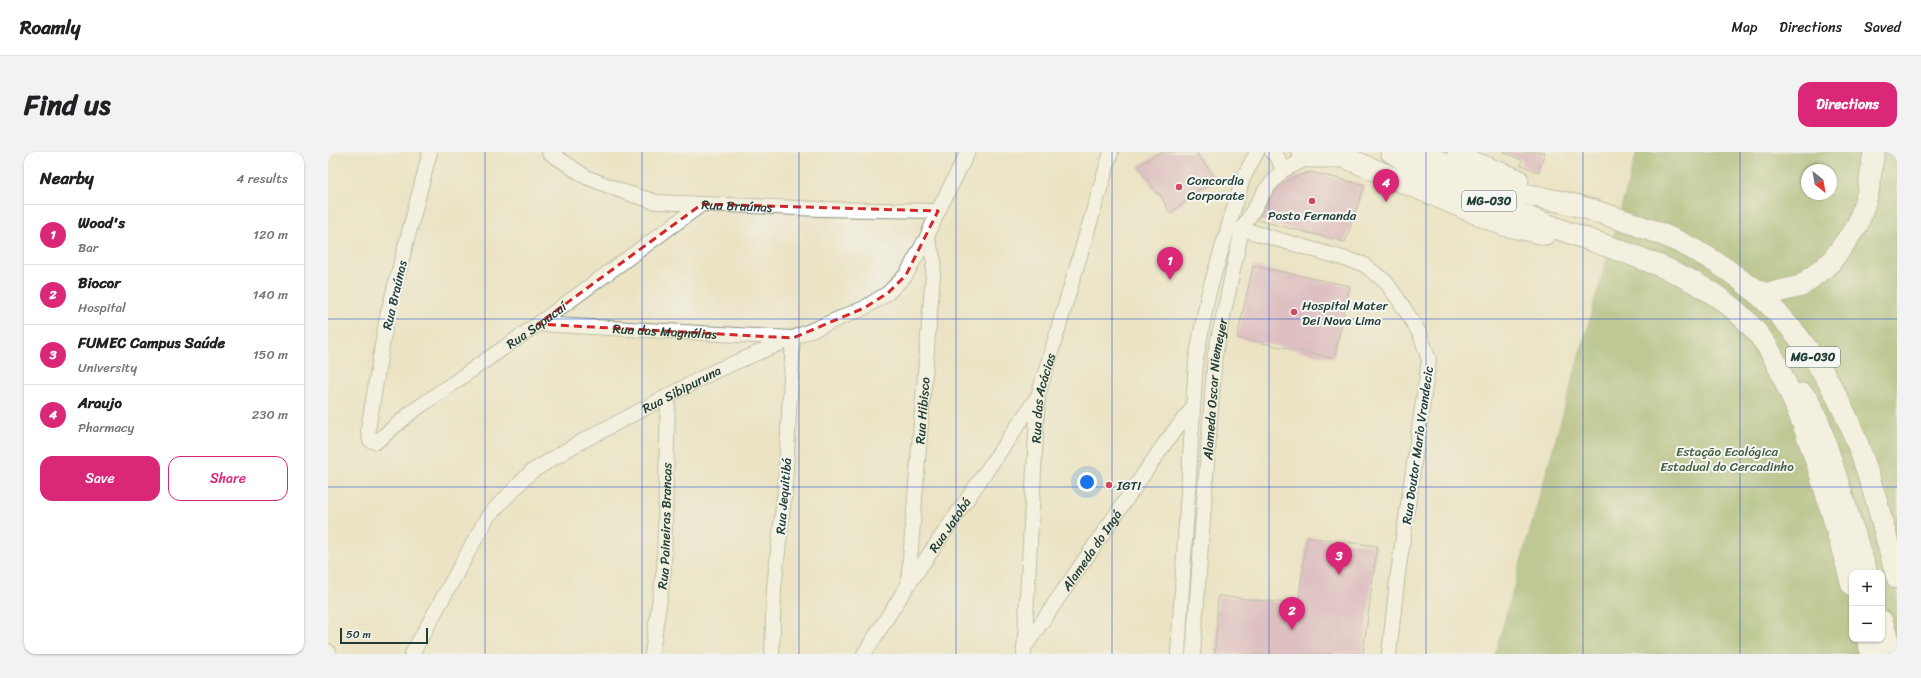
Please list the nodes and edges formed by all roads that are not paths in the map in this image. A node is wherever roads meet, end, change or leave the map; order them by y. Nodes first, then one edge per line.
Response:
1 (430, 152) edge
2 (549, 152) edge
3 (968, 152) edge
4 (1112, 152) edge
5 (1257, 152) edge
6 (1272, 152) edge
7 (1391, 152) edge
8 (1423, 152) edge
9 (1449, 152) edge
10 (1874, 152) edge
11 (1310, 154) edge
12 (1283, 170) junction
13 (702, 204) junction
14 (1591, 210) junction
15 (938, 211) junction
16 (1242, 229) junction
17 (927, 237) junction
18 (1591, 241) junction
19 (1731, 273) junction
20 (538, 324) junction
21 (793, 338) junction
22 (1781, 372) junction
23 (1038, 396) junction
24 (668, 397) junction
25 (1193, 407) junction
26 (370, 440) joint
27 (1866, 570) edge
28 (1849, 574) edge
29 (1897, 578) edge
30 (908, 585) junction
31 (1885, 631) edge
32 (1868, 642) edge
33 (1023, 652) edge
34 (412, 654) edge
35 (652, 654) edge
36 (772, 654) edge
37 (864, 654) edge
38 (1178, 654) edge
39 (1193, 654) edge
40 (1389, 654) edge
41 (1872, 654) edge
42 (1892, 654) edge

1 - 26 street, Rua Braúnas
2 - 13 street, Rua Braúnas
3 - 15 street, Rua Sibipuruna
4 - 23 street, Rua das Acácias
5 - 25 street, Alameda Oscar Niemeyer
6 - 12 street
7 - 18 highway, MG-030
8 - 14 highway, MG-030
9 - 14 highway
10 - 19 highway
11 - 12 street, Alameda Oscar Niemeyer
11 - 18 highway
12 - 16 street, Alameda Oscar Niemeyer
13 - 15 street, Rua Braúnas
13 - 20 street, Rua Sapucaí
14 - 19 highway, MG-030
15 - 17 street, Rua Sibipuruna
16 - 39 street, Alameda Oscar Niemeyer
16 - 40 street, Rua Doutor Mario Vrandecic
17 - 21 street, Rua Sibipuruna
17 - 30 street, Rua Hibisco
18 - 22 highway, MG-030
19 - 29 highway, MG-030
20 - 21 street, Rua das Magnólias
20 - 26 street, Rua Sapucaí
21 - 24 street, Rua Sibipuruna
21 - 36 street, Rua Jequitibá
22 - 27 highway
22 - 28 highway, MG-030
23 - 30 street, Rua Jatobá
23 - 33 street, Rua das Acácias
24 - 34 street, Rua Sibipuruna
24 - 35 street, Rua Paineiras Brancas
25 - 33 street, Alameda do Ingá
25 - 38 street, Alameda Oscar Niemeyer
30 - 37 street, Rua Jatobá
31 - 42 highway
32 - 41 highway

